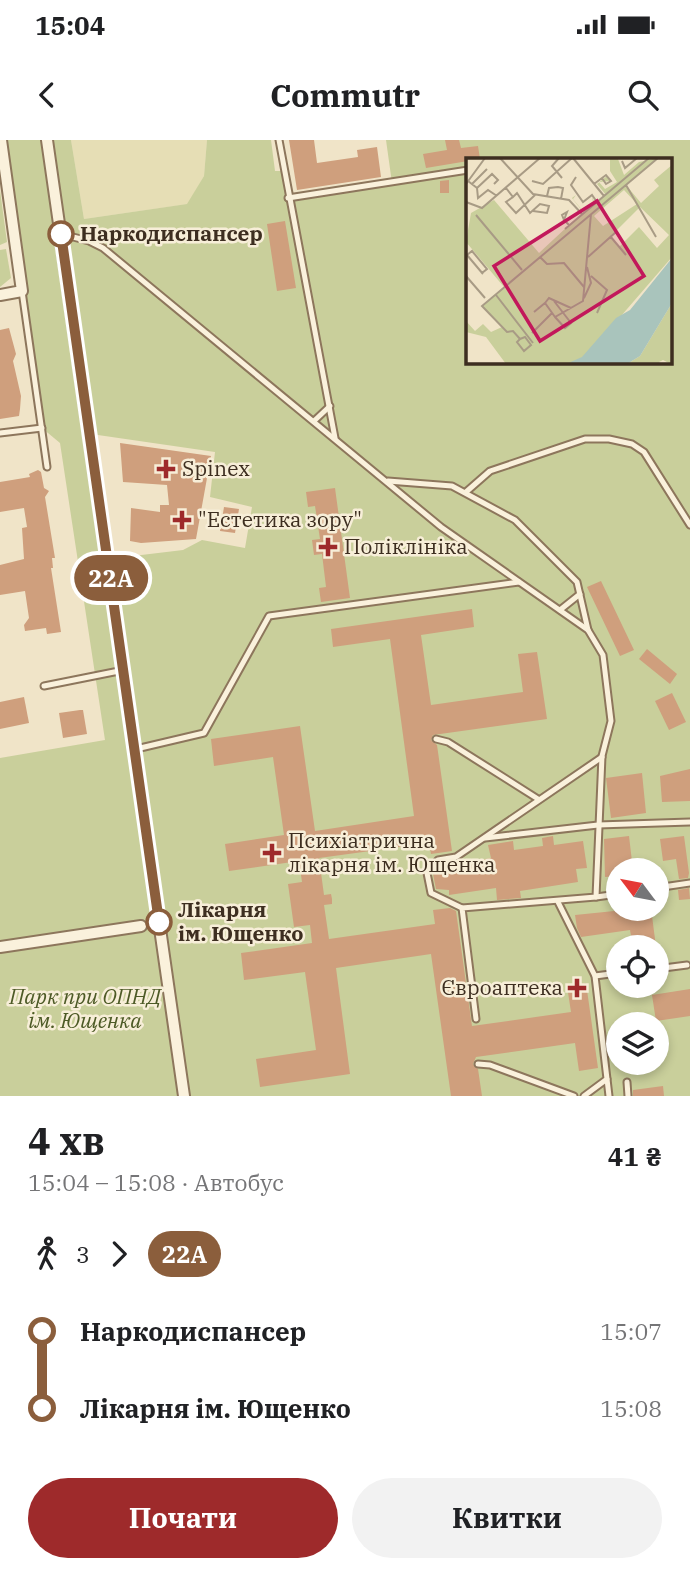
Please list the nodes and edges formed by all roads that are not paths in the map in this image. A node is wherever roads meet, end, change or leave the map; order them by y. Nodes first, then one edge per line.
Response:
1 (47, 140) edge
2 (279, 140) edge
3 (1, 142) edge
4 (466, 170) edge
5 (288, 198) junction
6 (61, 234) junction
7 (22, 291) junction
8 (0, 295) edge
9 (330, 406) junction
10 (314, 421) junction
11 (42, 428) junction
12 (0, 433) edge
13 (335, 438) junction
14 (47, 467) dead end
15 (388, 481) junction
16 (466, 492) junction
17 (690, 525) edge
18 (519, 582) junction
19 (580, 594) junction
20 (560, 610) junction
21 (588, 630) junction
22 (124, 670) junction
23 (44, 686) dead end
24 (436, 739) dead end
25 (136, 749) junction
26 (602, 756) junction
27 (538, 799) junction
28 (690, 822) edge
29 (598, 825) junction
30 (482, 838) junction
31 (690, 883) edge
32 (669, 886) edge
33 (606, 896) edge
34 (596, 897) junction
35 (558, 902) junction
36 (462, 908) junction
37 (141, 926) dead end
38 (0, 947) edge
39 (687, 965) dead end
40 (669, 967) edge
41 (606, 975) edge
42 (595, 976) junction
43 (476, 1019) dead end
44 (478, 1064) dead end
45 (607, 1079) junction
46 (627, 1082) dead end
47 (184, 1096) edge
48 (574, 1096) edge
49 (584, 1096) edge
50 (609, 1096) edge
51 (628, 1096) edge

1 - 6 street
2 - 5 lane
3 - 7 street
4 - 5 lane
5 - 9 lane
6 - 10 lane
6 - 22 street
7 - 8 street
7 - 11 lane
9 - 10 lane
9 - 13 lane
10 - 13 lane
11 - 12 lane
11 - 14 lane
13 - 15 lane
15 - 16 lane
15 - 18 lane
16 - 17 lane
16 - 19 lane
18 - 20 lane
18 - 25 lane
19 - 20 lane
19 - 21 lane
20 - 21 lane
21 - 26 lane
22 - 23 lane
22 - 25 street
24 - 27 lane
25 - 47 street
26 - 27 lane
26 - 29 lane
27 - 30 lane
28 - 29 lane
29 - 30 lane
29 - 34 lane
30 - 36 lane
31 - 32 lane
33 - 34 lane
34 - 35 lane
35 - 36 lane
35 - 42 lane
36 - 43 lane
37 - 38 street
39 - 40 lane
41 - 42 lane
42 - 45 lane
44 - 48 lane
45 - 49 lane
45 - 50 lane
46 - 51 lane

